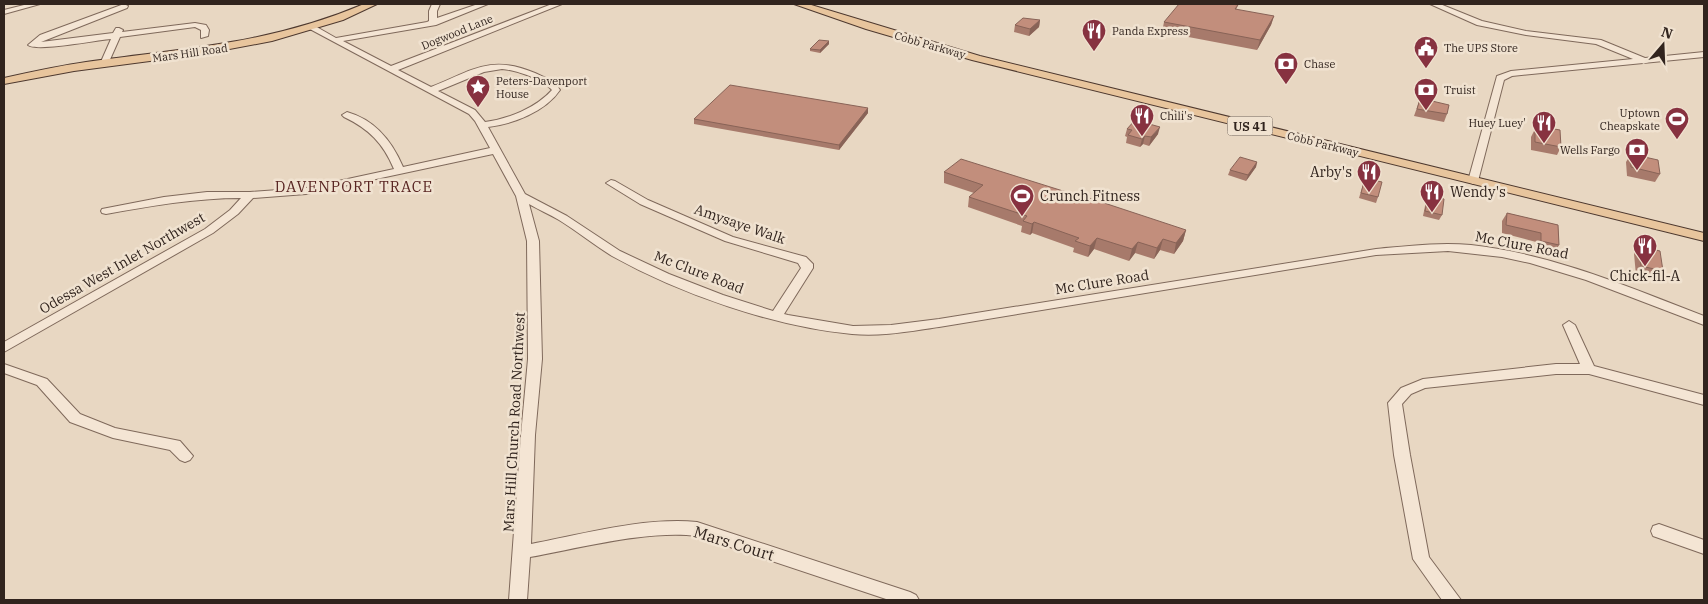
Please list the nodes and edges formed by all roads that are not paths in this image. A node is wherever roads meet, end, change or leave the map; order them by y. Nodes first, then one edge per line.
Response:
1 (36, 4) edge
2 (372, 4) edge
3 (436, 4) edge
4 (484, 4) edge
5 (558, 4) edge
6 (799, 4) edge
7 (825, 4) edge
8 (1434, 4) edge
9 (124, 6) dead end
10 (4, 12) edge
11 (333, 20) junction
12 (433, 23) junction
13 (312, 28) junction
14 (118, 32) junction
15 (204, 36) dead end
16 (330, 37) junction
17 (1704, 55) edge
18 (1644, 61) junction
19 (104, 64) junction
20 (392, 69) junction
21 (4, 81) edge
22 (432, 90) junction
23 (347, 115) dead end
24 (482, 125) junction
25 (496, 150) junction
26 (400, 172) junction
27 (1475, 176) junction
28 (611, 182) dead end
29 (250, 195) junction
30 (521, 196) junction
31 (106, 211) dead end
32 (1704, 226) edge
33 (1704, 237) edge
34 (776, 316) junction
35 (1704, 321) edge
36 (1569, 325) dead end
37 (4, 348) edge
38 (4, 368) edge
39 (1589, 369) junction
40 (1704, 400) edge
41 (185, 456) dead end
42 (1659, 531) dead end
43 (1704, 547) edge
44 (522, 552) junction
45 (518, 600) edge
46 (910, 600) edge
47 (1452, 600) edge

1 - 10 street
2 - 11 main road, Mars Hill Road
3 - 12 street
4 - 12 street
5 - 20 street, Dogwood Lane
6 - 27 main road, Cobb Parkway / US 41
7 - 27 main road, Cobb Parkway / US 41
8 - 18 street
9 - 14 street
11 - 13 main road, Mars Hill Road
11 - 16 street
12 - 16 street
13 - 16 street, Mars Hill Church Road Northwest
13 - 19 main road, Mars Hill Road
14 - 15 street
14 - 19 street
16 - 20 street, Mars Hill Church Road Northwest
17 - 18 street
18 - 27 street
19 - 21 main road, Mars Hill Road
20 - 22 street, Mars Hill Church Road Northwest
22 - 24 street, Mars Hill Church Road Northwest
22 - 24 street
23 - 26 street
24 - 25 street, Mars Hill Church Road Northwest
25 - 26 street
25 - 30 street, Mars Hill Church Road Northwest
26 - 29 street
27 - 32 main road, Cobb Parkway / US 41
27 - 33 main road, Cobb Parkway / US 41
28 - 34 street, Amysaye Walk
29 - 31 street
29 - 37 street, Odessa West Inlet Northwest
30 - 34 street, Mc Clure Road
30 - 44 street, Mars Hill Church Road Northwest
34 - 35 street, Mc Clure Road
36 - 39 street
38 - 41 street
39 - 40 street
39 - 47 street
42 - 43 street
44 - 45 street, Mars Hill Church Road Northwest
44 - 46 street, Mars Court

